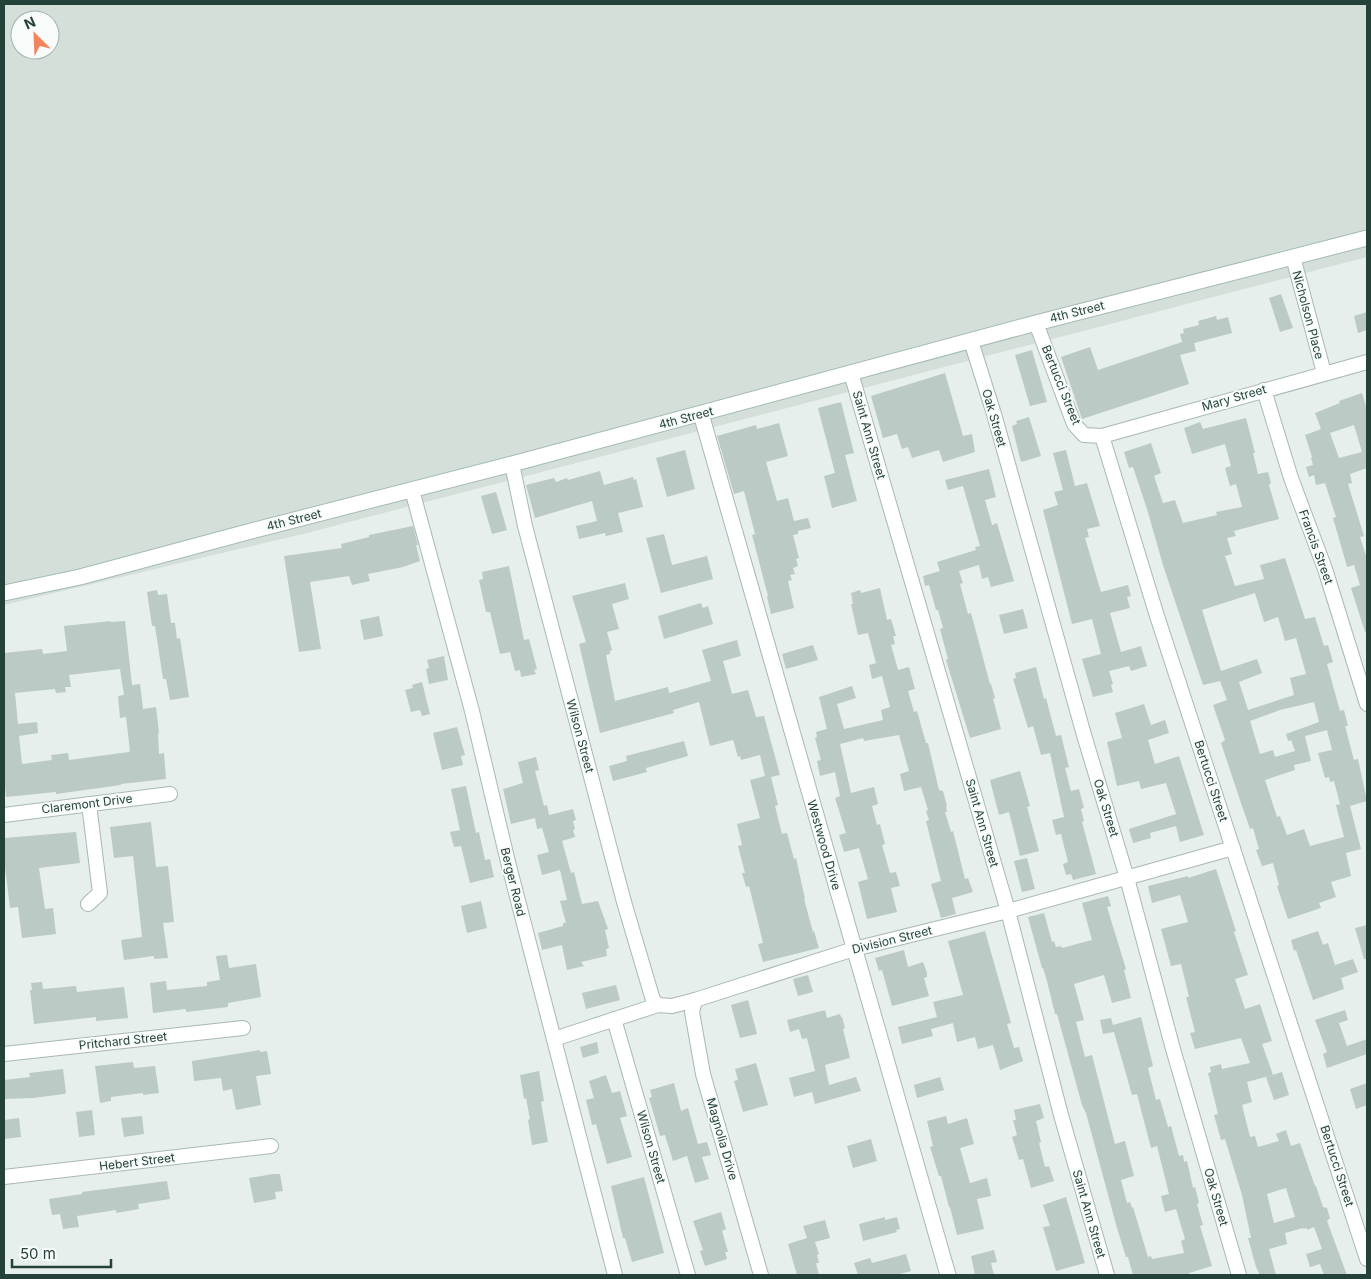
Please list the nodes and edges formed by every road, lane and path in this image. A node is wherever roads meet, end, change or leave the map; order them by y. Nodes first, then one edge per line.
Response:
1 (1367, 238) edge
2 (1293, 257) junction
3 (1036, 323) junction
4 (970, 341) junction
5 (1367, 362) edge
6 (851, 373) junction
7 (1324, 373) junction
8 (1264, 390) junction
9 (701, 414) junction
10 (1102, 436) junction
11 (512, 464) junction
12 (412, 490) junction
13 (4, 593) edge
14 (1367, 704) edge
15 (170, 794) dead end
16 (89, 804) junction
17 (4, 814) edge
18 (1233, 848) junction
19 (1127, 878) junction
20 (88, 904) dead end
21 (1008, 911) junction
22 (854, 949) junction
23 (695, 1000) junction
24 (658, 1005) junction
25 (614, 1019) junction
26 (243, 1028) dead end
27 (554, 1039) junction
28 (4, 1054) edge
29 (271, 1146) dead end
30 (4, 1177) edge
31 (1367, 1258) edge
32 (615, 1275) edge
33 (688, 1275) edge
34 (761, 1275) edge
35 (948, 1275) edge
36 (1107, 1275) edge
37 (1239, 1275) edge

1 - 2 main road, 4th Street
2 - 3 main road, 4th Street
2 - 7 street, Nicholson Place
3 - 4 main road, 4th Street
3 - 10 street, Bertucci Street
4 - 6 main road, 4th Street
4 - 19 street, Oak Street
5 - 7 street, Mary Street
6 - 9 main road, 4th Street
6 - 21 street, Saint Ann Street
7 - 8 street, Mary Street
8 - 10 street, Mary Street
8 - 14 street, Francis Street
9 - 11 main road, 4th Street
9 - 22 main road, Westwood Drive
10 - 18 street, Bertucci Street
11 - 12 main road, 4th Street
11 - 24 street, Wilson Street
12 - 13 main road, 4th Street
12 - 27 street, Berger Road
15 - 16 street, Claremont Drive
16 - 17 street, Claremont Drive
16 - 20 street
18 - 19 street, Division Street
18 - 31 street, Bertucci Street
19 - 21 street, Division Street
19 - 37 street, Oak Street
21 - 22 street, Division Street
21 - 36 street, Saint Ann Street
22 - 23 street, Division Street
22 - 35 main road, Westwood Drive
23 - 24 street, Division Street
23 - 34 street, Magnolia Drive
24 - 25 street, Division Street
25 - 27 street, Division Street
25 - 33 street, Wilson Street
26 - 28 street, Pritchard Street
27 - 32 street, Berger Road
29 - 30 street, Hebert Street

